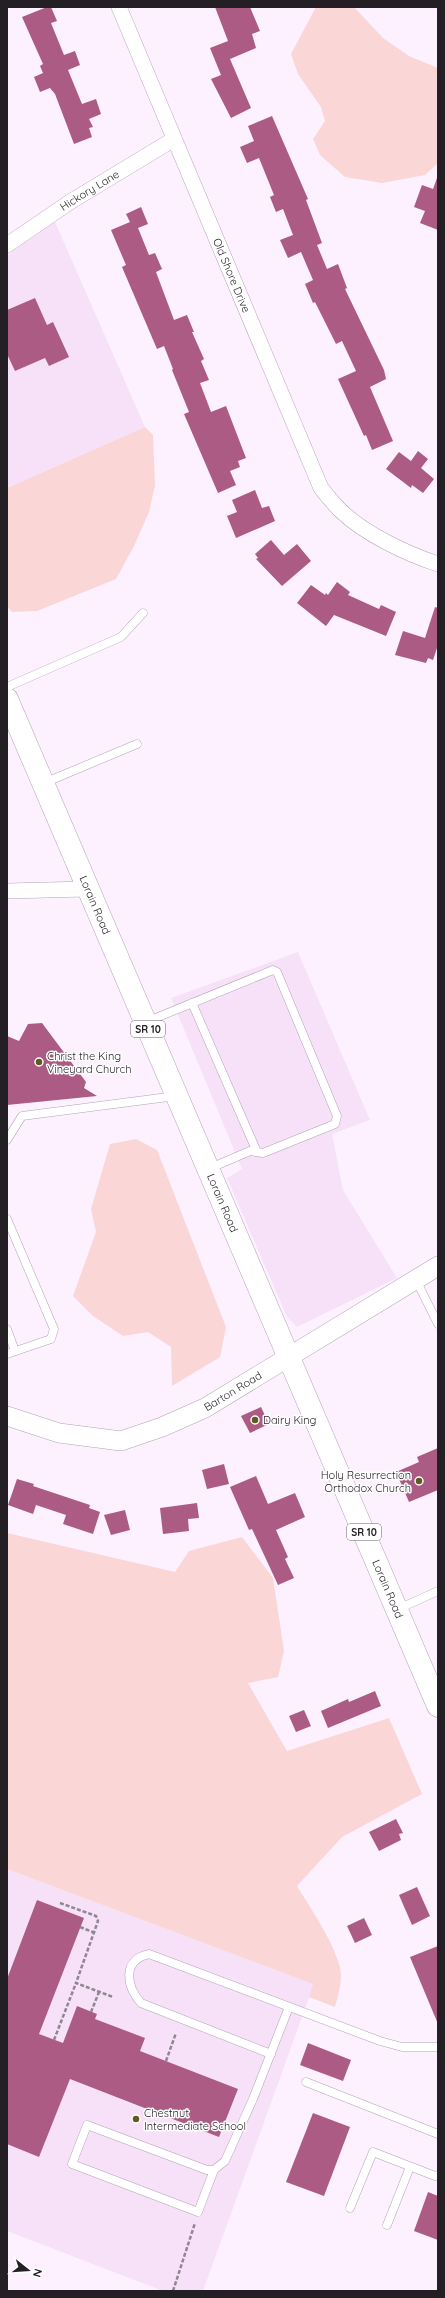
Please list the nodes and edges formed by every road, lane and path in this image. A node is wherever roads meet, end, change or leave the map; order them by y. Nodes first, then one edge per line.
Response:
1 (119, 7) edge
2 (174, 139) junction
3 (7, 245) edge
4 (438, 564) edge
5 (143, 613) dead end
6 (7, 687) edge
7 (7, 699) edge
8 (137, 744) dead end
9 (43, 784) junction
10 (87, 889) junction
11 (7, 891) edge
12 (192, 1002) junction
13 (145, 1023) junction
14 (177, 1096) junction
15 (7, 1140) edge
16 (257, 1152) junction
17 (208, 1169) junction
18 (7, 1219) edge
19 (438, 1266) edge
20 (416, 1280) junction
21 (438, 1324) edge
22 (7, 1330) edge
23 (11, 1353) edge
24 (290, 1358) junction
25 (7, 1416) edge
26 (438, 1591) edge
27 (397, 1610) junction
28 (438, 1706) edge
29 (60, 1903) dead end
30 (80, 1927) dead end
31 (94, 1933) junction
32 (76, 1983) junction
33 (99, 1992) junction
34 (113, 1997) dead end
35 (289, 2007) junction
36 (91, 2012) dead end
37 (176, 2033) dead end
38 (54, 2040) dead end
39 (438, 2047) edge
40 (271, 2054) junction
41 (166, 2061) dead end
42 (306, 2082) dead end
43 (438, 2134) edge
44 (410, 2167) junction
45 (214, 2170) junction
46 (438, 2176) edge
47 (350, 2208) dead end
48 (387, 2225) dead end
49 (192, 2232) dead end
50 (173, 2291) edge

1 - 2 street, Old Shore Drive
2 - 3 street, Hickory Lane
2 - 4 street, Old Shore Drive
5 - 6 lane
7 - 9 main road, Lorain Road / SR 10
8 - 9 lane
9 - 10 main road, Lorain Road / SR 10
10 - 11 street
10 - 13 main road, Lorain Road / SR 10
12 - 13 lane
12 - 16 lane
12 - 16 lane
13 - 14 main road, Lorain Road / SR 10
14 - 15 lane
14 - 17 main road, Lorain Road / SR 10
16 - 17 lane
17 - 24 main road, Lorain Road / SR 10
18 - 23 lane
19 - 20 street, Barton Road
20 - 21 lane
20 - 24 street, Barton Road
22 - 23 lane
24 - 25 street, Barton Road
24 - 27 main road, Lorain Road / SR 10
26 - 27 lane
27 - 28 main road, Lorain Road / SR 10
29 - 31 path
30 - 31 path
31 - 32 path
32 - 33 path
32 - 38 path
33 - 34 path
33 - 36 path
35 - 39 lane
35 - 40 lane
35 - 40 lane
37 - 41 path
40 - 45 lane
42 - 43 lane
44 - 46 lane
44 - 47 lane
44 - 48 lane
45 - 45 lane
49 - 50 path

